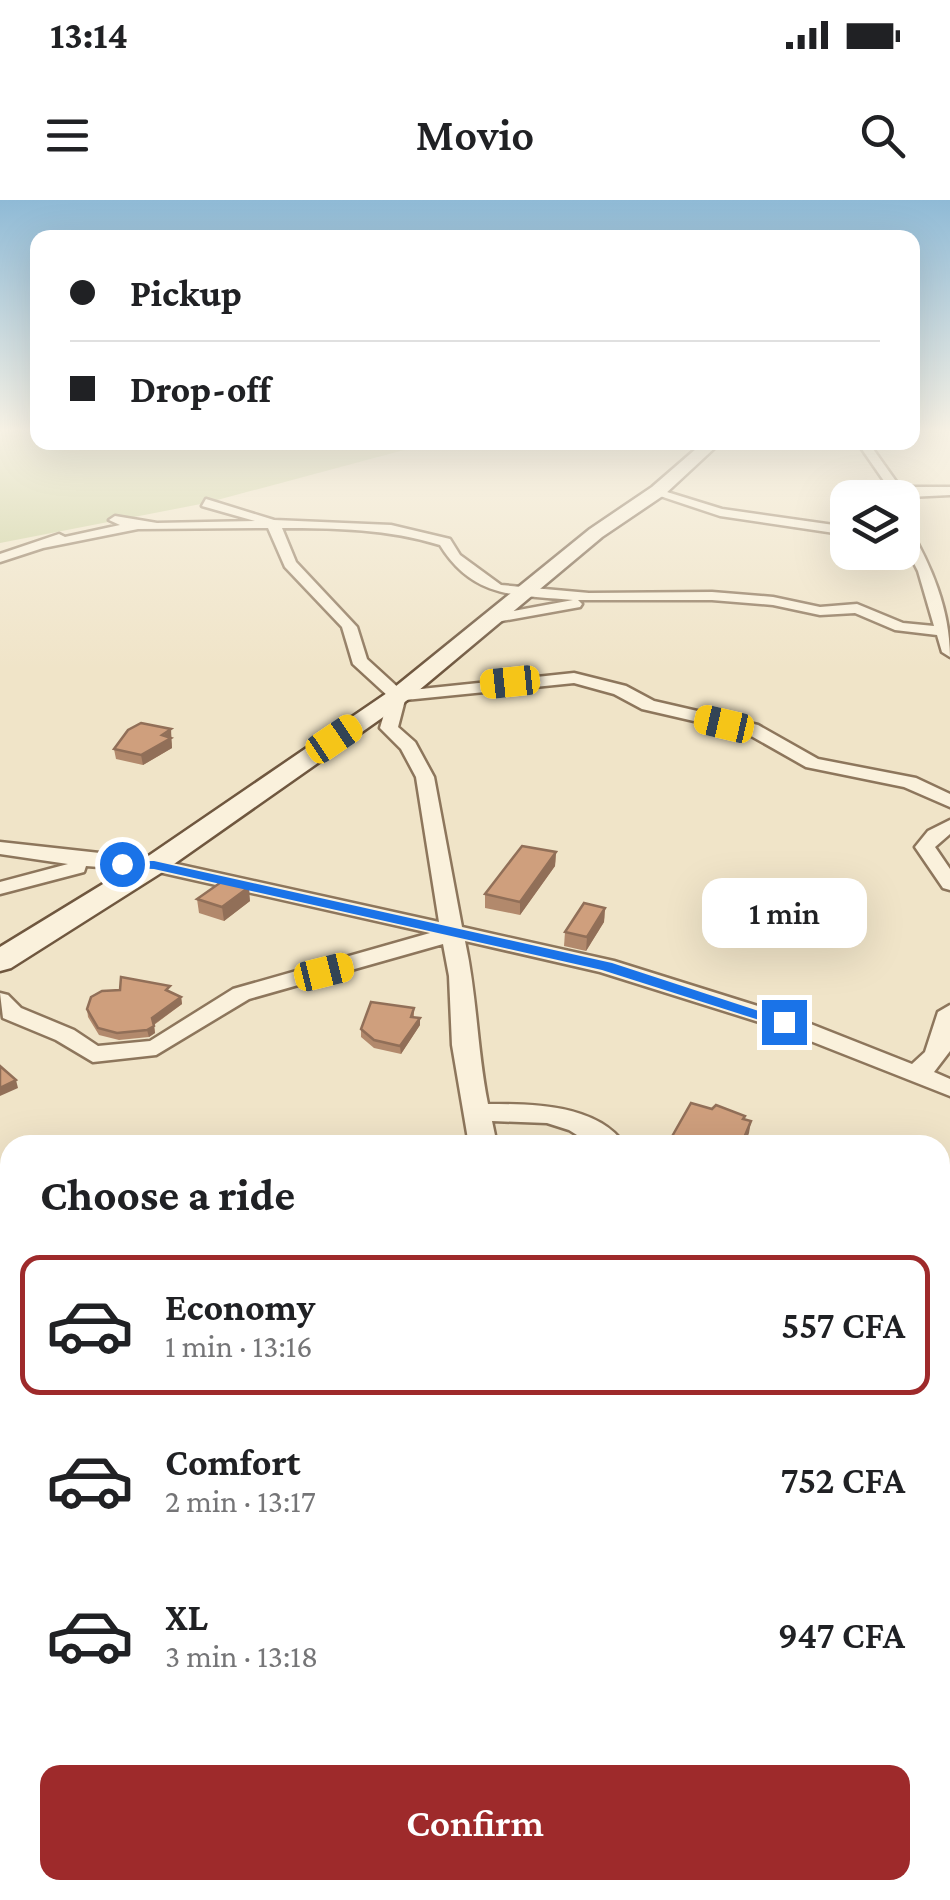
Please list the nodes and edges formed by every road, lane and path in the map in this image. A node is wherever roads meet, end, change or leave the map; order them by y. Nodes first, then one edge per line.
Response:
1 (236, 510) edge
2 (629, 510) edge
3 (715, 510) edge
4 (115, 520) dead end
5 (272, 524) junction
6 (135, 526) junction
7 (830, 528) edge
8 (70, 529) dead end
9 (48, 544) junction
10 (0, 558) edge
11 (920, 568) edge
12 (950, 582) edge
13 (523, 592) junction
14 (934, 597) junction
15 (589, 598) junction
16 (491, 619) junction
17 (943, 631) junction
18 (950, 652) edge
19 (398, 696) junction
20 (950, 800) edge
21 (950, 826) edge
22 (0, 848) edge
23 (106, 863) junction
24 (154, 865) junction
25 (950, 884) edge
26 (0, 888) edge
27 (454, 934) junction
28 (0, 960) edge
29 (0, 1000) edge
30 (950, 1012) edge
31 (919, 1077) junction
32 (950, 1088) edge
33 (475, 1112) junction
34 (481, 1135) edge
35 (600, 1135) edge

1 - 5 street
2 - 13 street
3 - 7 street
4 - 6 street
5 - 6 street
5 - 13 street
5 - 19 street
6 - 9 street
8 - 9 street
9 - 10 street
11 - 14 street
12 - 14 street
13 - 15 street
13 - 16 street
14 - 17 street
15 - 16 street
15 - 17 street
16 - 19 street
17 - 18 street
19 - 20 street
19 - 24 street
19 - 27 street
21 - 25 street
22 - 23 street
23 - 24 street
23 - 26 street
24 - 27 street
24 - 28 street
27 - 29 street
27 - 31 street
27 - 33 street
30 - 31 street
31 - 32 street
33 - 34 street
33 - 35 street

